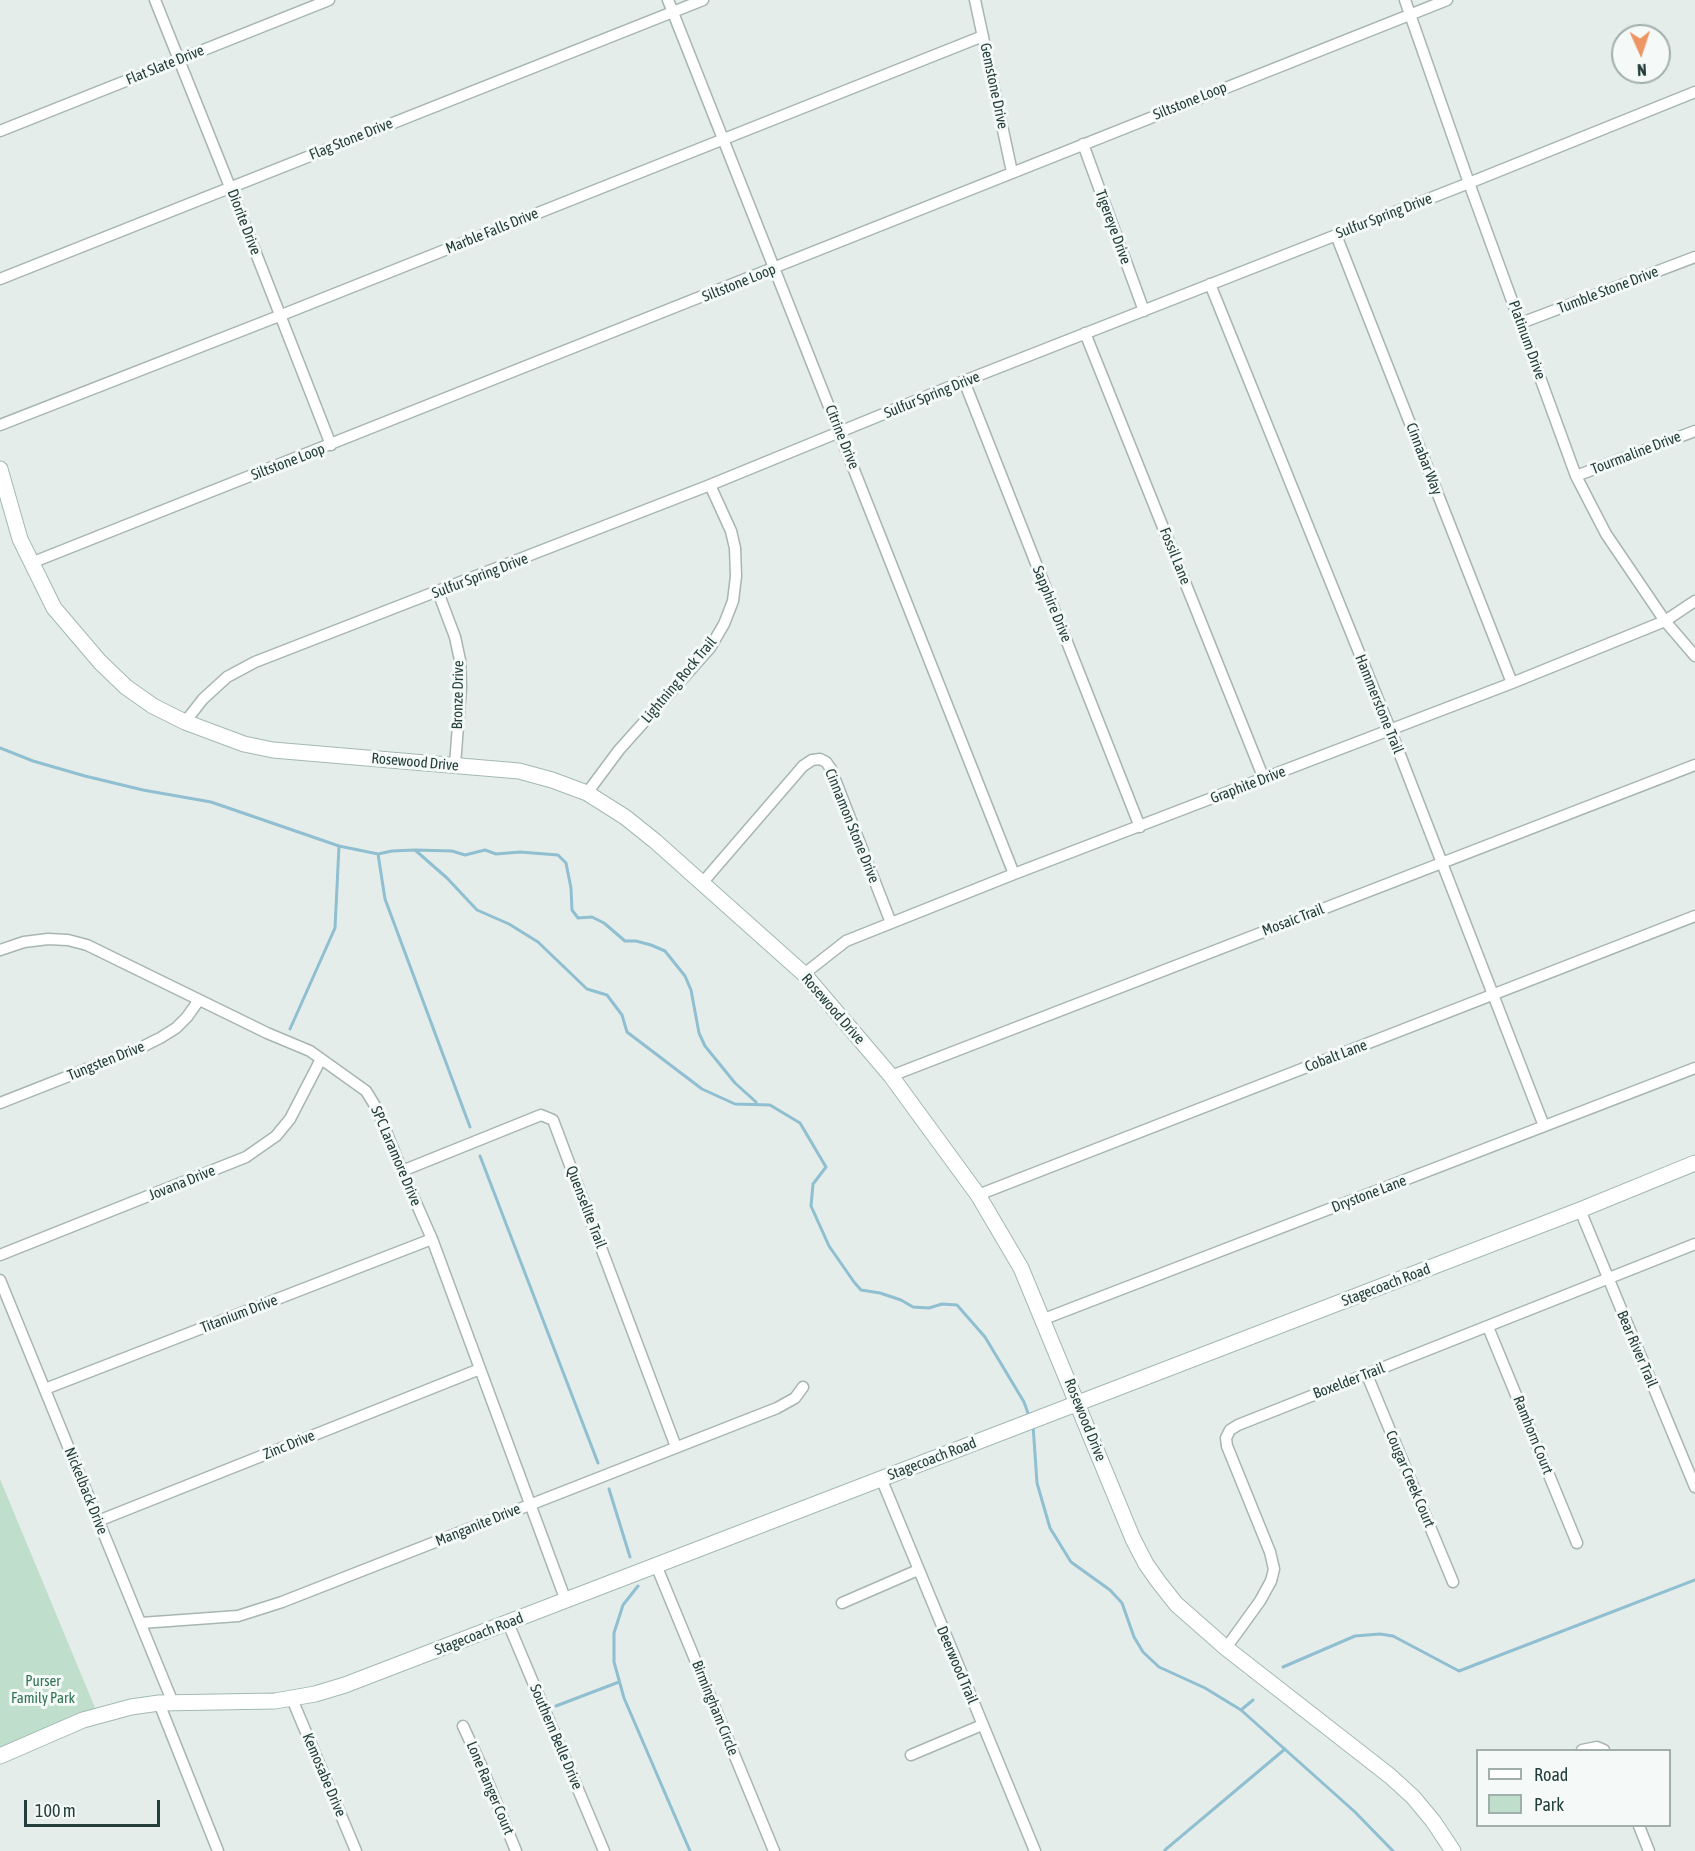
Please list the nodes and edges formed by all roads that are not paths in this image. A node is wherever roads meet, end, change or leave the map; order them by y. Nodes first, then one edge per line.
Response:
1 (154, 0) edge
2 (329, 0) edge
3 (668, 0) edge
4 (703, 0) edge
5 (975, 0) edge
6 (1405, 0) edge
7 (1447, 0) edge
8 (672, 12) junction
9 (1410, 15) junction
10 (983, 36) junction
11 (179, 60) junction
12 (1695, 92) edge
13 (0, 131) edge
14 (722, 140) junction
15 (1083, 144) junction
16 (1012, 172) junction
17 (1469, 183) junction
18 (230, 187) junction
19 (1336, 235) junction
20 (1695, 257) edge
21 (775, 268) junction
22 (0, 279) edge
23 (1210, 284) junction
24 (1144, 311) junction
25 (279, 316) junction
26 (1521, 323) junction
27 (1085, 333) junction
28 (964, 381) junction
29 (0, 424) edge
30 (1695, 430) edge
31 (840, 432) junction
32 (331, 445) junction
33 (0, 469) edge
34 (1576, 476) junction
35 (710, 485) junction
36 (31, 563) junction
37 (438, 592) junction
38 (1695, 601) edge
39 (1665, 621) junction
40 (1695, 656) edge
41 (1512, 683) junction
42 (185, 722) junction
43 (1390, 729) junction
44 (455, 765) junction
45 (1695, 765) edge
46 (1264, 779) junction
47 (586, 793) junction
48 (1140, 827) junction
49 (1441, 862) junction
50 (1014, 874) junction
51 (703, 882) junction
52 (1695, 916) edge
53 (891, 923) junction
54 (0, 950) edge
55 (804, 974) junction
56 (1492, 994) junction
57 (199, 1000) junction
58 (321, 1059) junction
59 (1695, 1068) edge
60 (891, 1076) junction
61 (0, 1103) edge
62 (1544, 1126) junction
63 (1695, 1163) edge
64 (402, 1171) junction
65 (978, 1196) junction
66 (1580, 1210) junction
67 (432, 1239) junction
68 (1695, 1244) edge
69 (0, 1255) edge
70 (1608, 1279) junction
71 (0, 1280) edge
72 (1044, 1319) junction
73 (1488, 1327) junction
74 (480, 1369) junction
75 (1367, 1375) junction
76 (803, 1387) dead end
77 (45, 1389) junction
78 (1078, 1404) junction
79 (676, 1447) junction
80 (881, 1478) junction
81 (1695, 1487) edge
82 (531, 1504) junction
83 (98, 1521) junction
84 (1577, 1543) dead end
85 (656, 1565) junction
86 (918, 1570) junction
87 (1454, 1582) dead end
88 (566, 1601) junction
89 (842, 1603) dead end
90 (141, 1623) junction
91 (508, 1623) junction
92 (1226, 1648) junction
93 (292, 1699) junction
94 (166, 1703) junction
95 (982, 1725) junction
96 (463, 1726) dead end
97 (1587, 1749) edge
98 (1602, 1749) edge
99 (911, 1755) dead end
100 (0, 1756) edge
101 (1640, 1827) edge
102 (218, 1851) edge
103 (356, 1851) edge
104 (516, 1851) edge
105 (604, 1851) edge
106 (774, 1851) edge
107 (1035, 1851) edge
108 (1453, 1851) edge
109 (1649, 1851) edge

1 - 11 street, Diorite Drive
2 - 11 street, Flat Slate Drive
3 - 8 street, Citrine Drive
4 - 8 street, Flag Stone Drive
5 - 10 street, Gemstone Drive
6 - 9 street, Platinum Drive
7 - 9 street, Siltstone Loop
8 - 14 street, Citrine Drive
8 - 18 street, Flag Stone Drive
9 - 15 street, Siltstone Loop
9 - 17 street, Platinum Drive
10 - 14 street, Marble Falls Drive
10 - 16 street, Gemstone Drive
11 - 13 street, Flat Slate Drive
11 - 18 street, Diorite Drive
12 - 17 street, Sulfur Spring Drive
14 - 21 street, Citrine Drive
14 - 25 street, Marble Falls Drive
15 - 16 street, Siltstone Loop
15 - 24 street, Tigereye Drive
16 - 21 street, Siltstone Loop
17 - 19 street, Sulfur Spring Drive
17 - 26 street, Platinum Drive
18 - 22 street, Flag Stone Drive
18 - 25 street, Diorite Drive
19 - 23 street, Sulfur Spring Drive
19 - 41 street, Cinnabar Way
20 - 26 street, Tumble Stone Drive
21 - 31 street, Citrine Drive
21 - 32 street, Siltstone Loop
23 - 24 street, Sulfur Spring Drive
23 - 43 street, Hammerstone Trail
24 - 27 street, Sulfur Spring Drive
25 - 29 street, Marble Falls Drive
25 - 32 street, Diorite Drive
26 - 34 street, Platinum Drive
27 - 28 street, Sulfur Spring Drive
27 - 46 street, Fossil Lane
28 - 31 street, Sulfur Spring Drive
28 - 48 street, Sapphire Drive
30 - 34 street, Tourmaline Drive
31 - 35 street, Sulfur Spring Drive
31 - 50 street, Citrine Drive
32 - 36 street, Siltstone Loop
33 - 36 street, Rosewood Drive
34 - 39 street, Platinum Drive
35 - 37 street, Sulfur Spring Drive
35 - 47 street, Lightning Rock Trail
36 - 42 street, Rosewood Drive
37 - 42 street, Sulfur Spring Drive
37 - 44 street, Bronze Drive
38 - 39 street, Graphite Drive
39 - 40 street, Platinum Drive
39 - 41 street, Graphite Drive
41 - 43 street, Graphite Drive
42 - 44 street, Rosewood Drive
43 - 46 street, Graphite Drive
43 - 49 street, Hammerstone Trail
44 - 47 street, Rosewood Drive
45 - 49 street, Mosaic Trail
46 - 48 street, Graphite Drive
47 - 51 street, Rosewood Drive
48 - 50 street, Graphite Drive
49 - 56 street, Hammerstone Trail
49 - 60 street, Mosaic Trail
50 - 53 street, Graphite Drive
51 - 53 street, Cinnamon Stone Drive
51 - 55 street, Rosewood Drive
52 - 56 street, Cobalt Lane
53 - 55 street, Graphite Drive
54 - 57 street, SPC Laramore Drive
55 - 60 street, Rosewood Drive
56 - 62 street, Hammerstone Trail
56 - 65 street, Cobalt Lane
57 - 58 street, SPC Laramore Drive
57 - 61 street, Tungsten Drive
58 - 64 street, SPC Laramore Drive
58 - 69 street, Jovana Drive
59 - 62 street, Drystone Lane
60 - 65 street, Rosewood Drive
62 - 72 street, Drystone Lane
63 - 66 street, Stagecoach Road
64 - 67 street, SPC Laramore Drive
64 - 79 street, Quenselite Trail
65 - 72 street, Rosewood Drive
66 - 70 street, Bear River Trail
66 - 78 street, Stagecoach Road
67 - 74 street, SPC Laramore Drive
67 - 77 street, Titanium Drive
68 - 70 street, Boxelder Trail
70 - 73 street, Boxelder Trail
70 - 81 street, Bear River Trail
71 - 77 street, Nickelback Drive
72 - 78 street, Rosewood Drive
73 - 75 street, Boxelder Trail
73 - 84 street, Ramhorn Court
74 - 82 street, SPC Laramore Drive
74 - 83 street, Zinc Drive
75 - 87 street, Cougar Creek Court
75 - 92 street, Boxelder Trail
76 - 79 street, Manganite Drive
77 - 83 street, Nickelback Drive
78 - 80 street, Stagecoach Road
78 - 92 street, Rosewood Drive
79 - 82 street, Manganite Drive
80 - 85 street, Stagecoach Road
80 - 86 street, Deerwood Trail
82 - 88 street, SPC Laramore Drive
82 - 90 street, Manganite Drive
83 - 90 street, Nickelback Drive
85 - 88 street, Stagecoach Road
85 - 106 street, Birmingham Circle
86 - 89 street
86 - 95 street, Deerwood Trail
88 - 91 street, Stagecoach Road
90 - 94 street, Nickelback Drive
91 - 93 street, Stagecoach Road
91 - 105 street, Southern Belle Drive
92 - 108 street, Rosewood Drive
93 - 94 street, Stagecoach Road
93 - 103 street, Kemosabe Drive
94 - 100 street, Stagecoach Road
94 - 102 street, Nickelback Drive
95 - 99 street
95 - 107 street, Deerwood Trail
96 - 104 street, Lone Ranger Court
97 - 98 street
101 - 109 street

